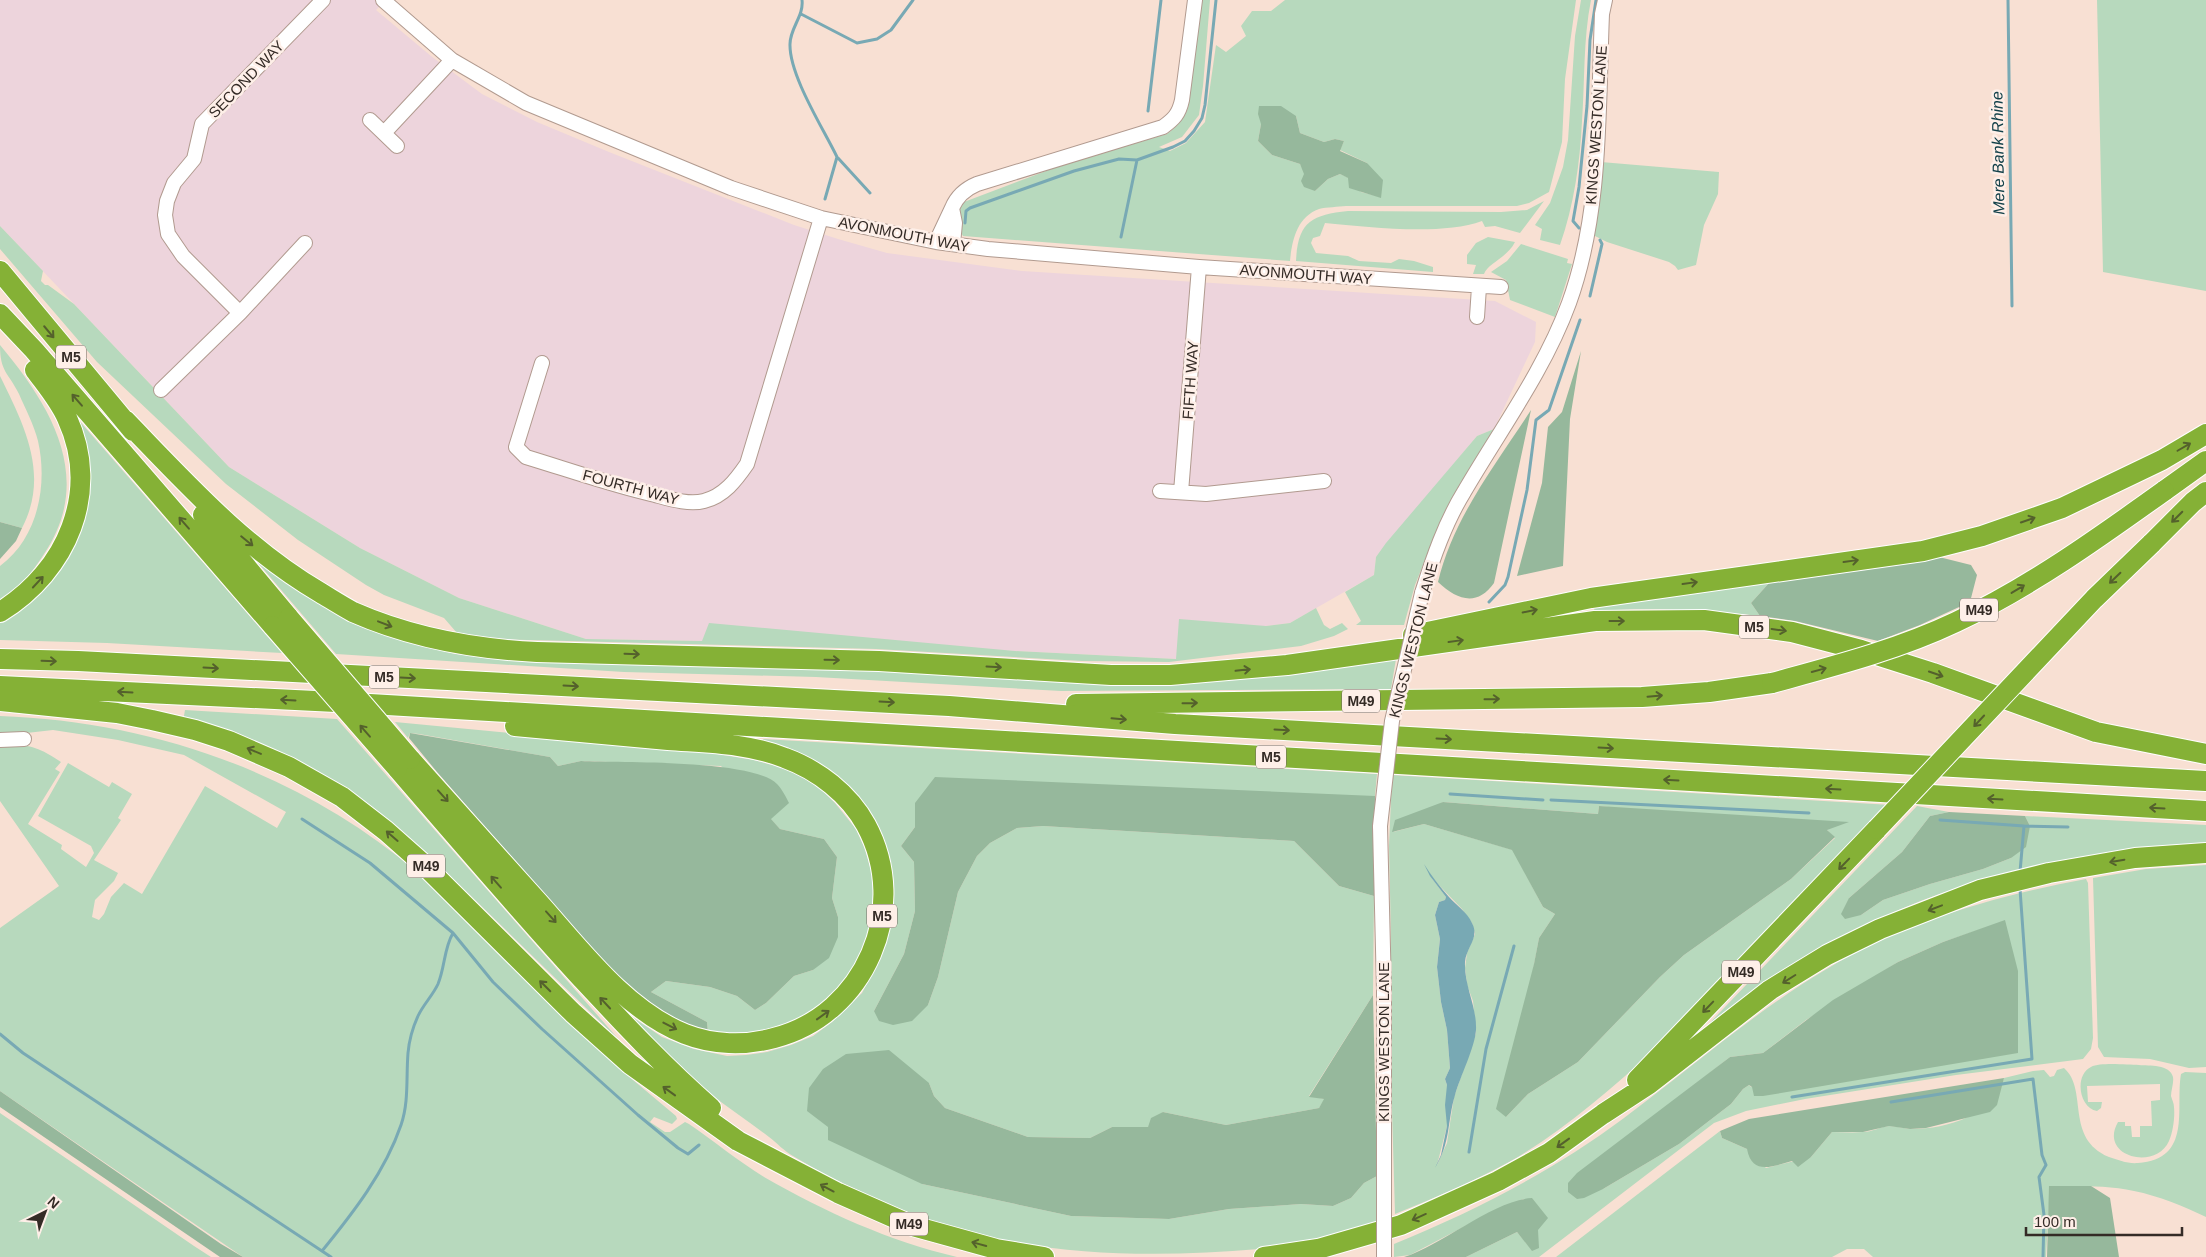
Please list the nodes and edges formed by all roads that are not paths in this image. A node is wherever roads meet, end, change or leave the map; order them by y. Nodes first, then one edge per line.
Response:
1 (323, 0) edge
2 (383, 0) edge
3 (1195, 0) edge
4 (1605, 0) edge
5 (452, 60) junction
6 (370, 120) dead end
7 (384, 133) junction
8 (397, 146) dead end
9 (952, 208) junction
10 (821, 218) junction
11 (936, 242) junction
12 (305, 243) dead end
13 (953, 244) junction
14 (1199, 267) junction
15 (0, 271) edge
16 (0, 276) edge
17 (1479, 287) junction
18 (1501, 287) dead end
19 (18, 294) junction
20 (240, 313) junction
21 (0, 314) edge
22 (1477, 317) dead end
23 (0, 324) edge
24 (542, 363) dead end
25 (161, 390) dead end
26 (125, 420) junction
27 (2206, 434) edge
28 (2206, 461) edge
29 (1324, 481) dead end
30 (1160, 491) dead end
31 (1181, 492) junction
32 (2206, 492) edge
33 (0, 612) edge
34 (281, 622) junction
35 (0, 659) edge
36 (1287, 665) junction
37 (0, 686) edge
38 (0, 701) edge
39 (336, 702) junction
40 (949, 706) junction
41 (24, 739) dead end
42 (0, 740) edge
43 (2206, 754) edge
44 (403, 764) junction
45 (2206, 781) edge
46 (2206, 811) edge
47 (2203, 853) edge
48 (1603, 1114) junction
49 (784, 1164) junction
50 (1044, 1257) edge
51 (1264, 1257) edge
52 (1384, 1257) edge

1 - 20 street, SECOND WAY
2 - 5 street, AVONMOUTH WAY
3 - 9 street
4 - 52 street, KINGS WESTON LANE, bridge
5 - 7 street
5 - 10 street, AVONMOUTH WAY
6 - 7 street
7 - 8 street
9 - 11 street
9 - 13 street
10 - 11 street, AVONMOUTH WAY
10 - 24 street, FOURTH WAY
11 - 13 street, AVONMOUTH WAY
12 - 20 street
13 - 14 street, AVONMOUTH WAY
14 - 17 street, AVONMOUTH WAY
14 - 31 street, FIFTH WAY
15 - 19 highway, M5
16 - 19 highway, M5
17 - 18 street, AVONMOUTH WAY
17 - 22 street
19 -> 26 highway, M5
20 - 25 street
34 -> 21 highway, M5
33 -> 23 highway, M5
26 - 34 highway, M5
26 -> 36 highway, M5
36 -> 27 highway
40 -> 28 highway, M49, bridge
29 - 31 street
30 - 31 street
32 -> 48 highway, M49, bridge
34 - 44 highway, M5, bridge
35 -> 40 highway, M5
36 -> 43 highway, M5
39 -> 37 highway, M5
49 -> 38 highway, M49
44 -> 39 highway, M5
46 -> 39 highway, M5
40 -> 45 highway, M5
41 - 42 street
49 -> 44 highway, M5
47 -> 48 highway
48 -> 51 highway, M49
50 -> 49 highway, M49

